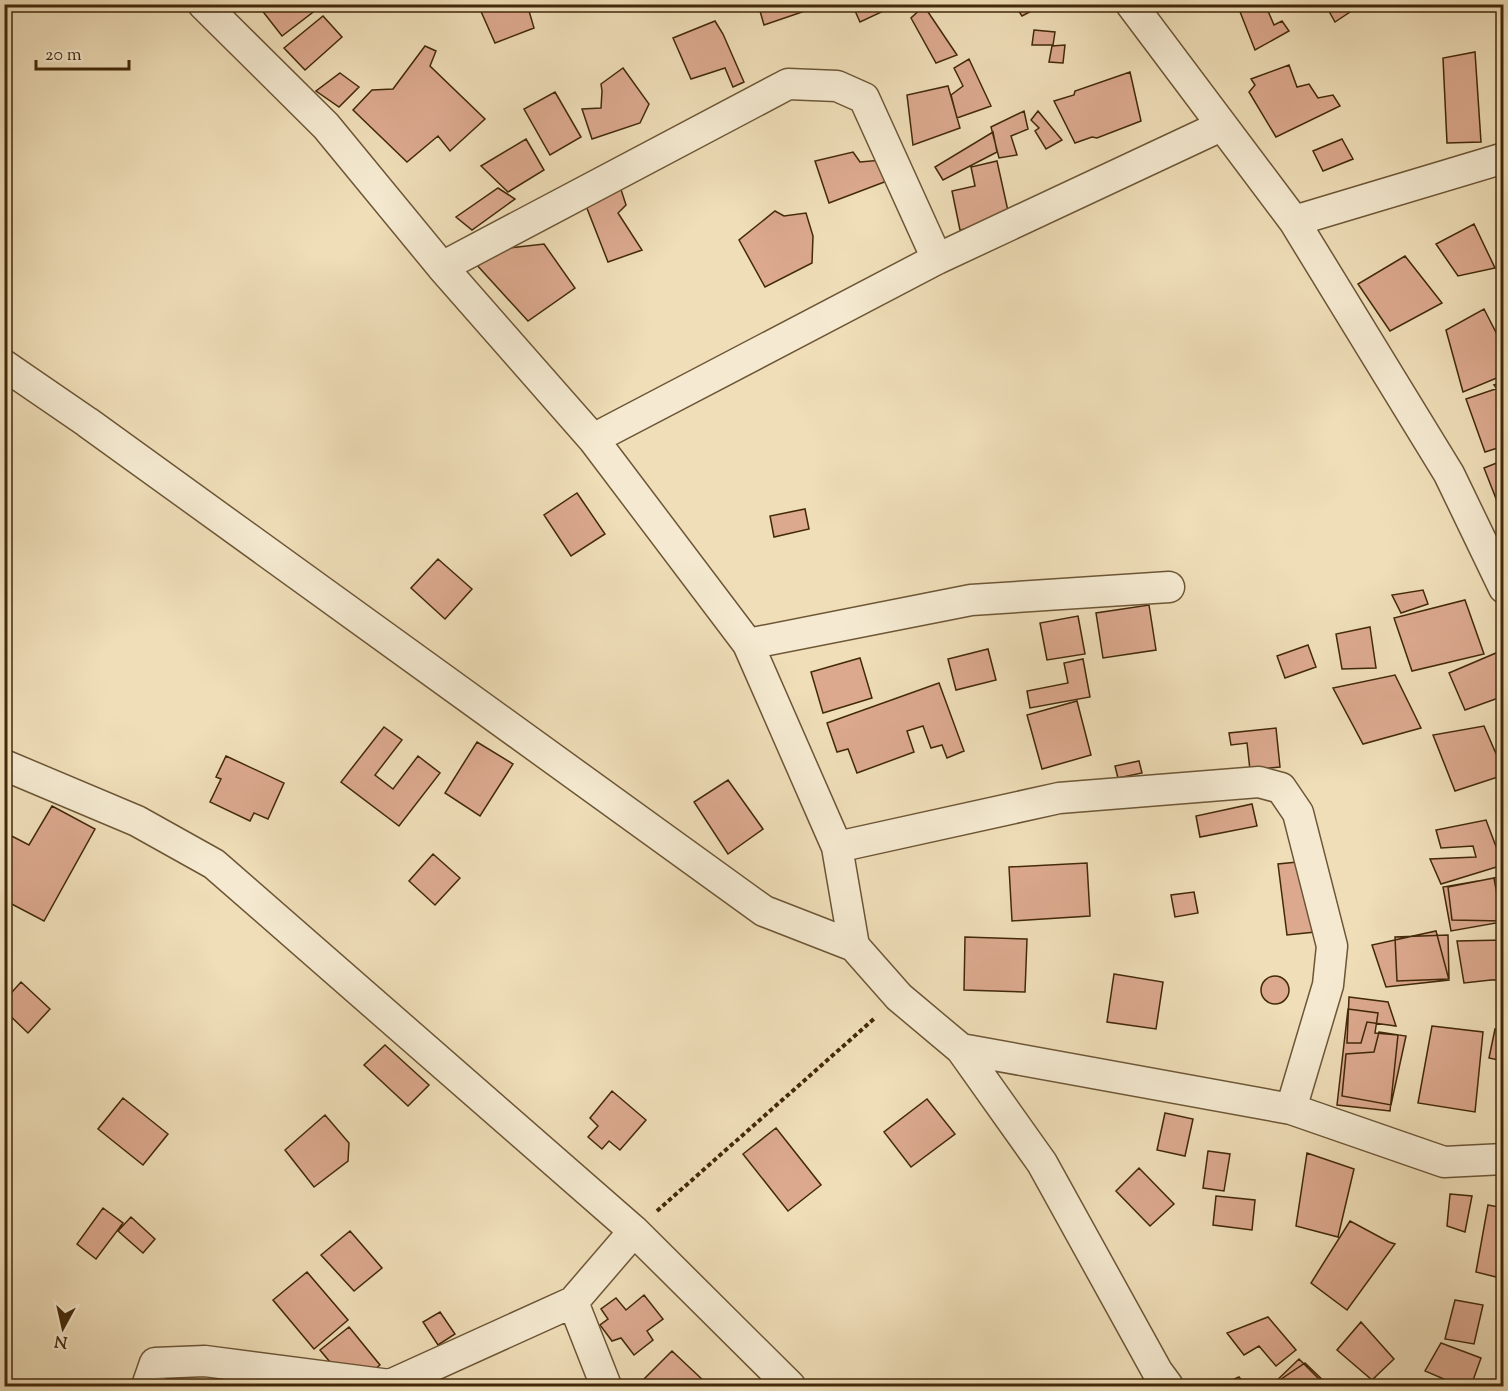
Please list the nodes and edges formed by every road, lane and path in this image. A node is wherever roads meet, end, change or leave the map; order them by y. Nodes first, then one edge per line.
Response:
1 (203, 4) edge
2 (1131, 4) edge
3 (1221, 126) junction
4 (1503, 158) edge
5 (1294, 221) junction
6 (937, 259) junction
7 (442, 267) junction
8 (4, 365) edge
9 (593, 439) junction
10 (1169, 587) dead end
11 (1503, 588) edge
12 (748, 644) junction
13 (4, 765) edge
14 (837, 848) junction
15 (854, 946) junction
16 (899, 997) junction
17 (961, 1049) junction
18 (1291, 1109) junction
19 (1503, 1159) edge
20 (634, 1231) junction
21 (573, 1302) junction
22 (147, 1386) edge
23 (606, 1386) edge
24 (790, 1386) edge
25 (1168, 1386) edge

1 - 7 street
2 - 3 street
3 - 5 street
3 - 6 street
4 - 5 street
5 - 11 street
6 - 7 street
6 - 9 street
7 - 9 street
8 - 15 street
9 - 12 street
10 - 12 street
12 - 14 street
13 - 20 street
14 - 15 street
14 - 18 street
15 - 16 street
16 - 17 street
16 - 20 path
17 - 18 street
17 - 25 street
18 - 19 street
20 - 21 street
20 - 24 street
21 - 22 street
21 - 23 street

